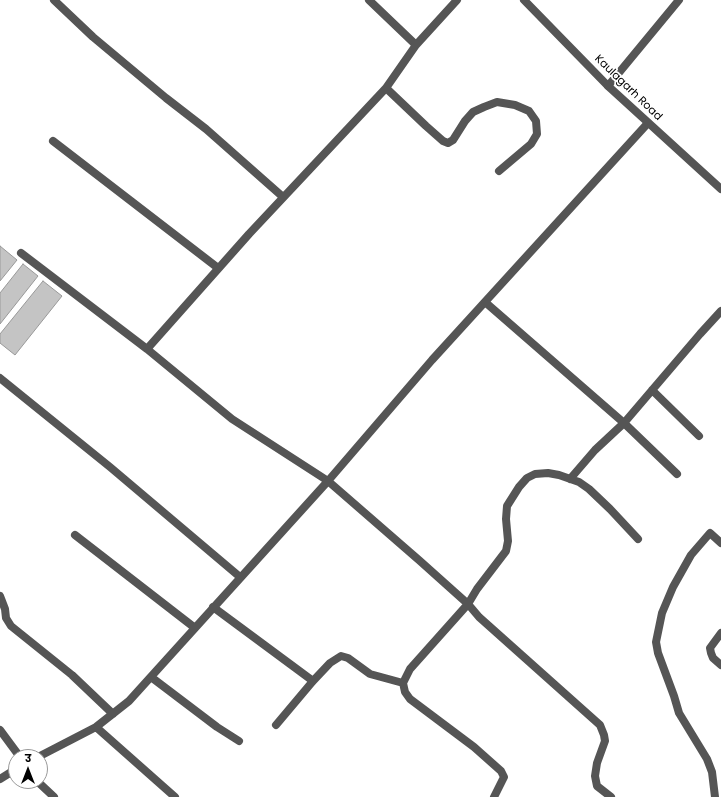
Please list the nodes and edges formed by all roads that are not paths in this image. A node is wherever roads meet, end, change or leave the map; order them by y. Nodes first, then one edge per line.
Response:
1 (54, 0) edge
2 (368, 0) edge
3 (457, 0) edge
4 (524, 0) edge
5 (679, 0) edge
6 (416, 45) junction
7 (608, 86) junction
8 (386, 88) junction
9 (648, 123) junction
10 (53, 141) dead end
11 (499, 171) dead end
12 (721, 189) edge
13 (283, 197) junction
14 (21, 253) dead end
15 (218, 268) junction
16 (485, 302) junction
17 (721, 311) edge
18 (147, 349) junction
19 (0, 378) edge
20 (652, 390) junction
21 (624, 423) junction
22 (699, 436) dead end
23 (678, 474) dead end
24 (570, 478) junction
25 (328, 482) junction
26 (75, 535) dead end
27 (638, 539) dead end
28 (721, 543) edge
29 (240, 577) junction
30 (0, 596) edge
31 (468, 604) junction
32 (214, 607) junction
33 (195, 628) junction
34 (721, 634) edge
35 (721, 665) edge
36 (151, 677) junction
37 (313, 681) junction
38 (403, 683) junction
39 (113, 714) junction
40 (276, 725) dead end
41 (96, 726) junction
42 (0, 730) edge
43 (239, 741) dead end
44 (14, 749) edge
45 (48, 752) edge
46 (46, 789) edge
47 (54, 797) edge
48 (175, 797) edge
49 (494, 797) edge
50 (611, 797) edge
51 (715, 797) edge

1 - 13 street
2 - 6 street
3 - 6 street
4 - 7 street, Kaulagarh Road
5 - 7 street
6 - 8 street
7 - 9 street, Kaulagarh Road
8 - 11 street
8 - 13 street
9 - 12 street, Kaulagarh Road
9 - 16 street
10 - 15 street
13 - 15 street
14 - 18 street
15 - 18 street
16 - 21 street
16 - 25 street
17 - 20 street
18 - 25 street
19 - 29 street
20 - 21 street
20 - 22 street
21 - 23 street
21 - 24 street
24 - 27 street
24 - 31 street
25 - 29 street
25 - 31 street
26 - 33 street
28 - 51 street
29 - 32 street
30 - 39 street
31 - 38 street
31 - 50 street
32 - 33 street
32 - 37 street
33 - 36 street
34 - 35 street
36 - 39 street
36 - 43 street
37 - 38 street
37 - 40 street
38 - 49 street
39 - 41 street
41 - 45 street
41 - 48 street
42 - 44 street
46 - 47 street

